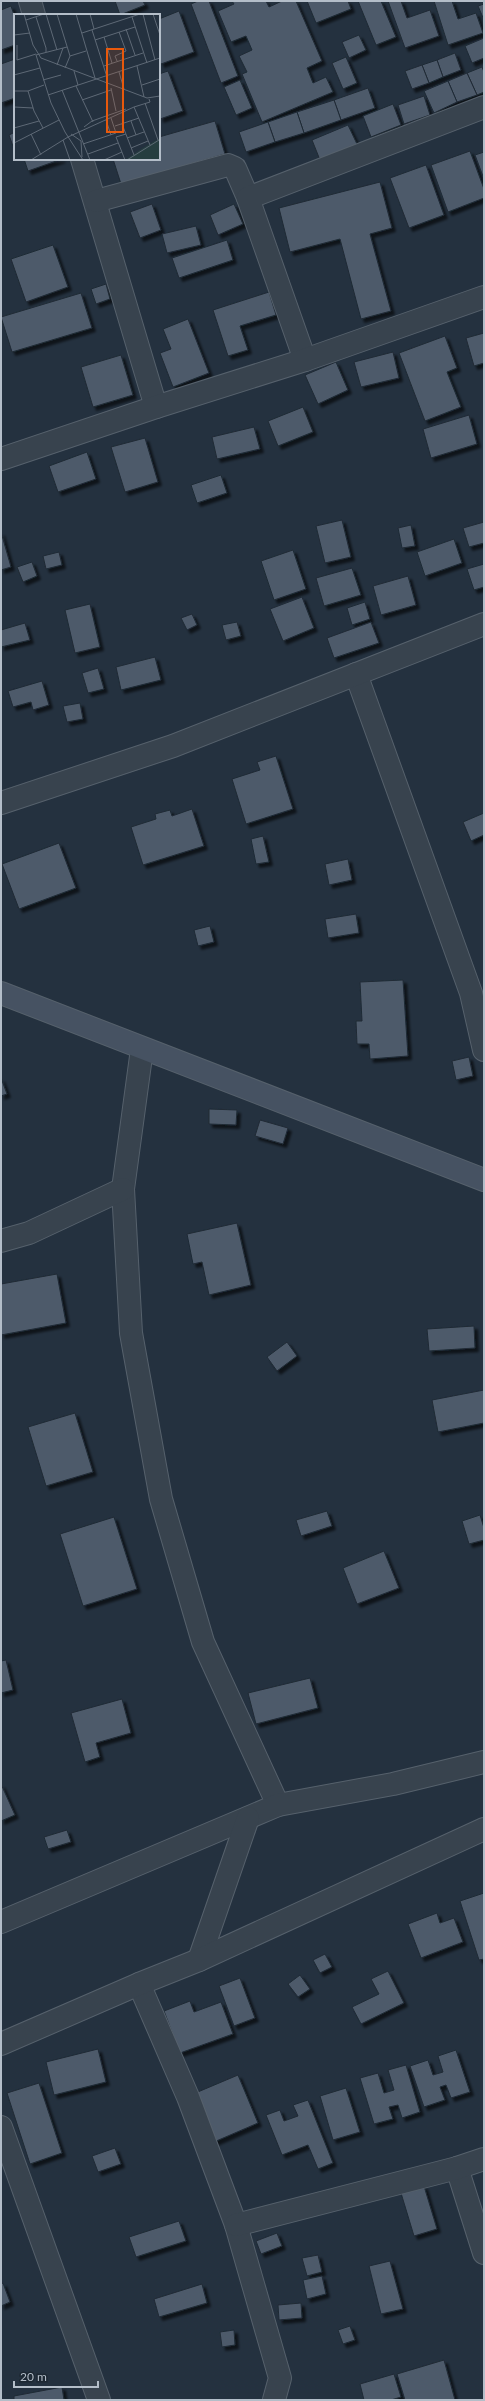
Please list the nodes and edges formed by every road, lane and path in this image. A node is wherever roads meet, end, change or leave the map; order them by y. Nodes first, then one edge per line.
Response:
1 (30, 1) edge
2 (34, 14) edge
3 (484, 107) edge
4 (82, 160) edge
5 (248, 198) junction
6 (96, 201) junction
7 (484, 297) edge
8 (305, 360) junction
9 (156, 407) junction
10 (1, 459) edge
11 (484, 624) edge
12 (356, 674) junction
13 (2, 799) edge
14 (1, 993) edge
15 (142, 1049) junction
16 (484, 1050) edge
17 (484, 1180) edge
18 (123, 1189) junction
19 (1, 1241) edge
20 (484, 1762) edge
21 (278, 1805) junction
22 (248, 1818) junction
23 (484, 1829) edge
24 (1, 1922) edge
25 (199, 1960) junction
26 (139, 1984) junction
27 (1, 2044) edge
28 (1, 2127) edge
29 (484, 2159) edge
30 (457, 2168) junction
31 (236, 2225) junction
32 (484, 2253) edge
33 (99, 2400) edge
34 (274, 2400) edge

1 - 2 street
3 - 5 street
4 - 6 street
5 - 6 street
5 - 8 street
6 - 9 street
7 - 8 street
8 - 9 street
9 - 10 street
11 - 12 street
12 - 13 street
12 - 16 street
14 - 15 main road
15 - 17 main road
15 - 18 street
18 - 19 street
18 - 21 street
20 - 21 street
21 - 22 street
22 - 24 street
22 - 25 street
23 - 25 street
25 - 26 street
26 - 27 street
26 - 31 street
28 - 33 street
29 - 30 street
30 - 31 street
30 - 32 street
31 - 34 street

